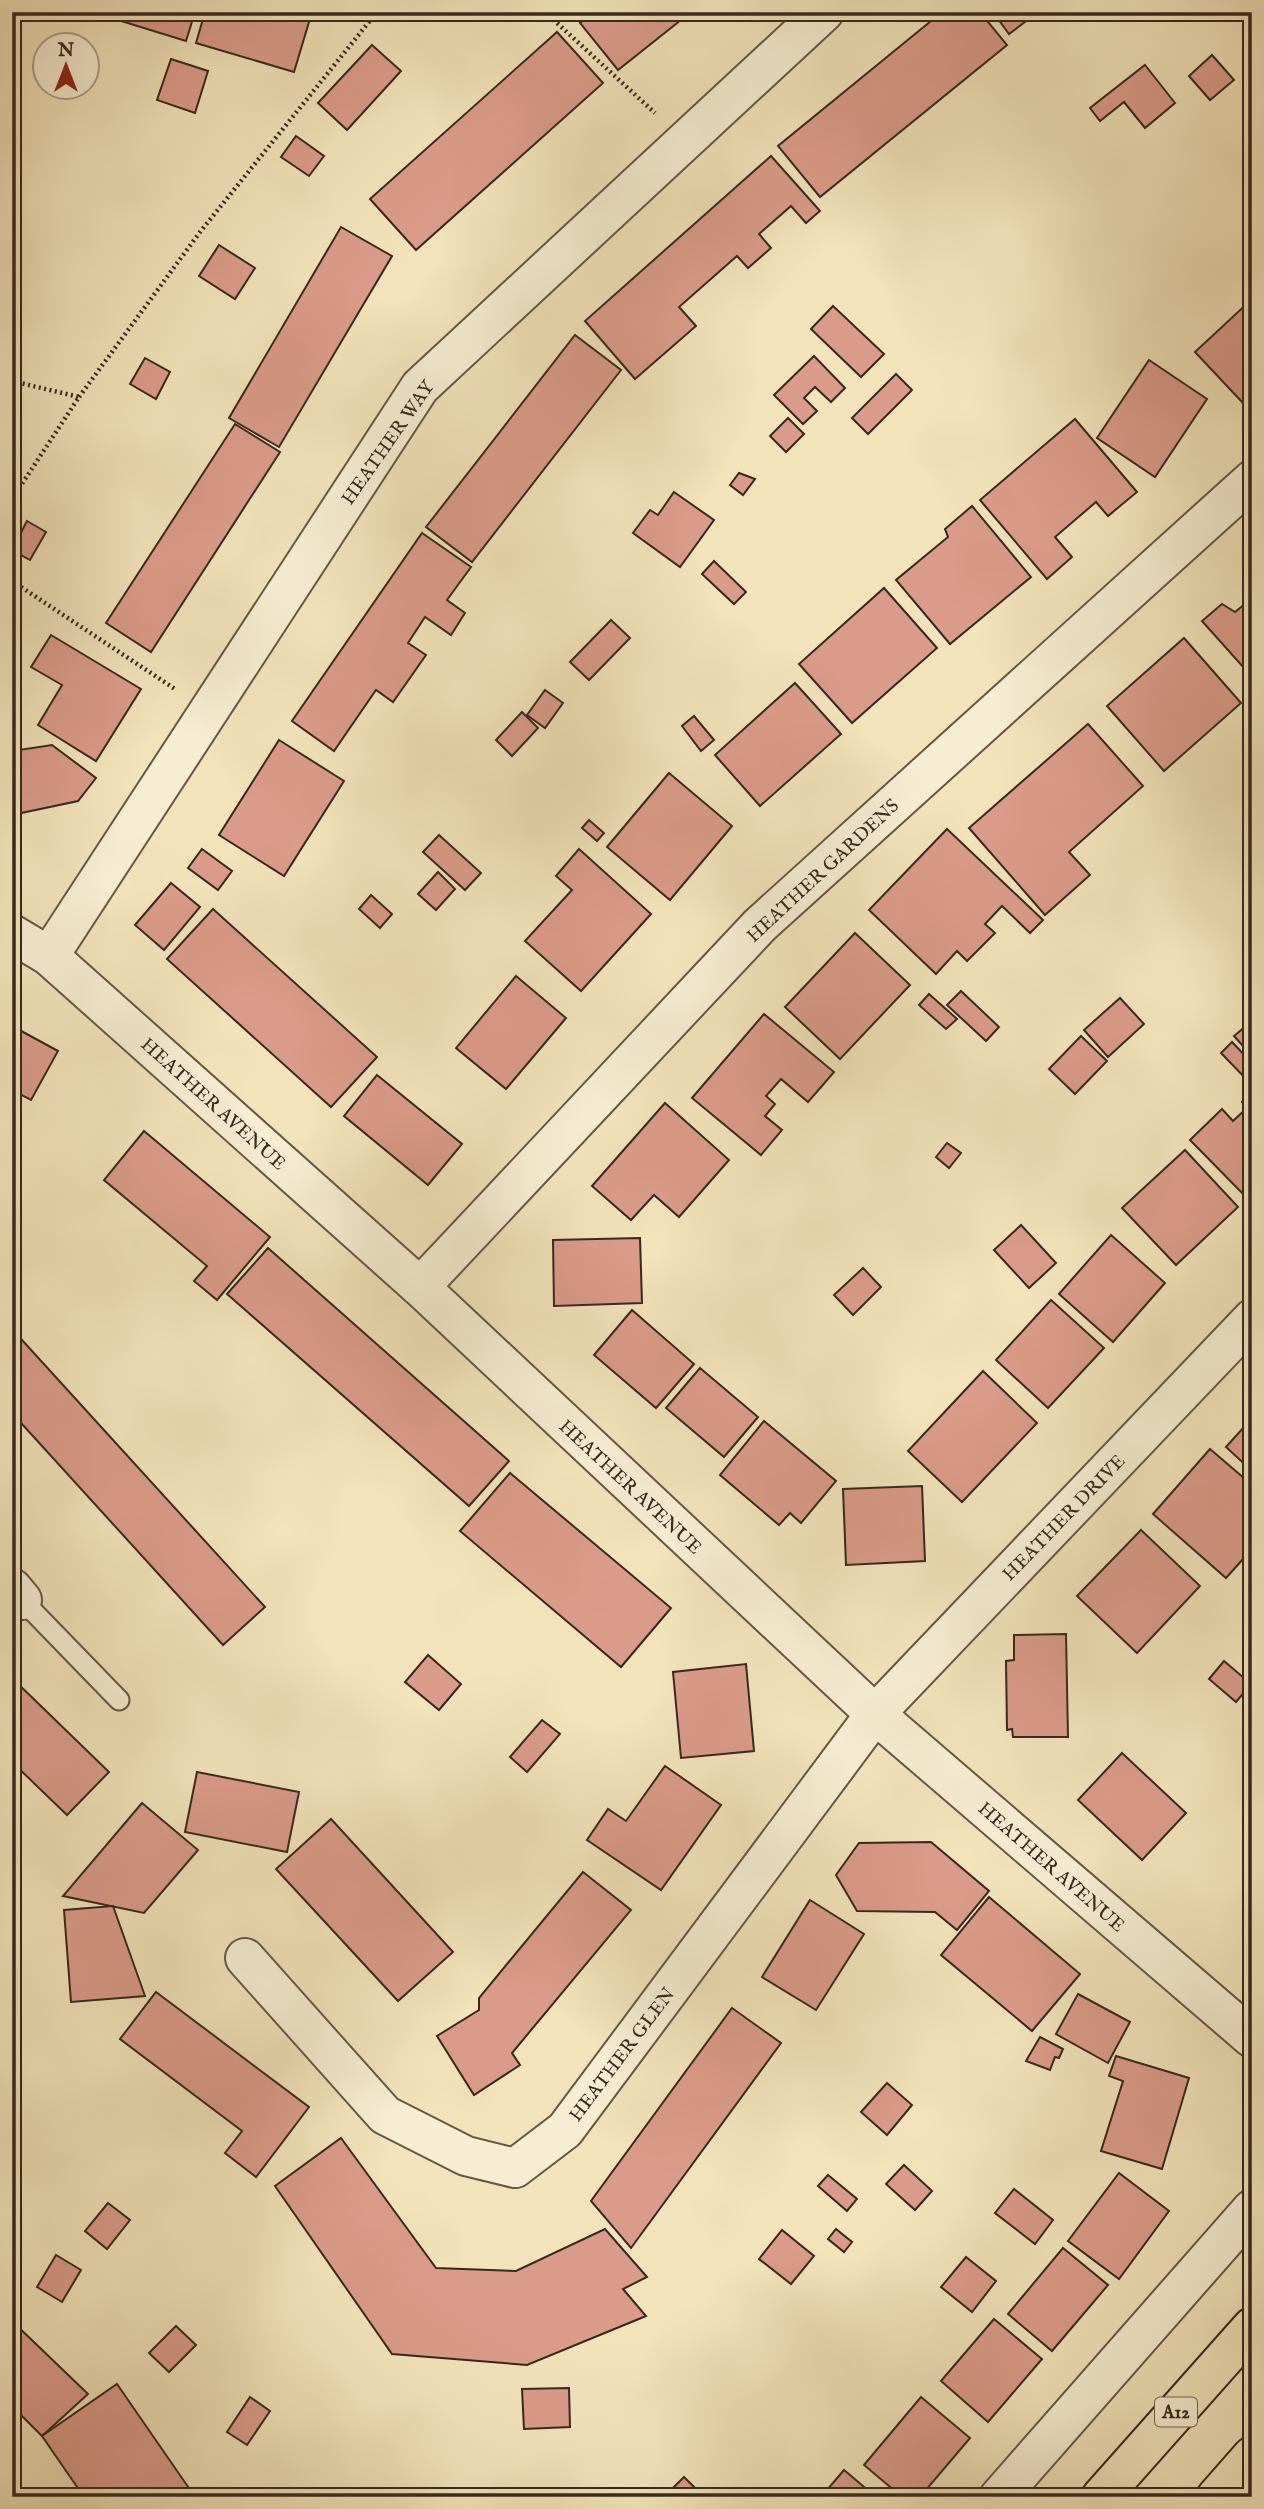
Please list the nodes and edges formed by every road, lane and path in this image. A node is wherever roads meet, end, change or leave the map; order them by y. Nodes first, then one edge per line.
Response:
1 (377, 12) edge
2 (545, 12) edge
3 (824, 12) edge
4 (685, 141) junction
5 (12, 380) edge
6 (79, 397) junction
7 (1252, 480) edge
8 (12, 499) edge
9 (12, 581) edge
10 (208, 711) junction
11 (12, 933) edge
12 (49, 956) junction
13 (420, 1287) junction
14 (1252, 1319) edge
15 (17, 1594) edge
16 (119, 1700) dead end
17 (875, 1714) junction
18 (245, 1958) dead end
19 (1252, 2038) edge
20 (1252, 2209) edge
21 (1252, 2327) edge
22 (1252, 2456) edge
23 (999, 2497) edge
24 (1101, 2497) edge
25 (1216, 2497) edge

1 - 6 path
2 - 4 path
3 - 4 street, HEATHER WAY
4 - 10 street, HEATHER WAY
5 - 6 path
6 - 8 path
7 - 13 street, HEATHER GARDENS
9 - 10 path
10 - 12 street, HEATHER WAY
11 - 12 street, HEATHER AVENUE
12 - 13 street, HEATHER AVENUE
13 - 17 street, HEATHER AVENUE
14 - 17 street, HEATHER DRIVE
15 - 16 lane
17 - 18 street, HEATHER GLEN
17 - 19 street, HEATHER AVENUE
20 - 23 street
21 - 24 highway, A12
22 - 25 highway

